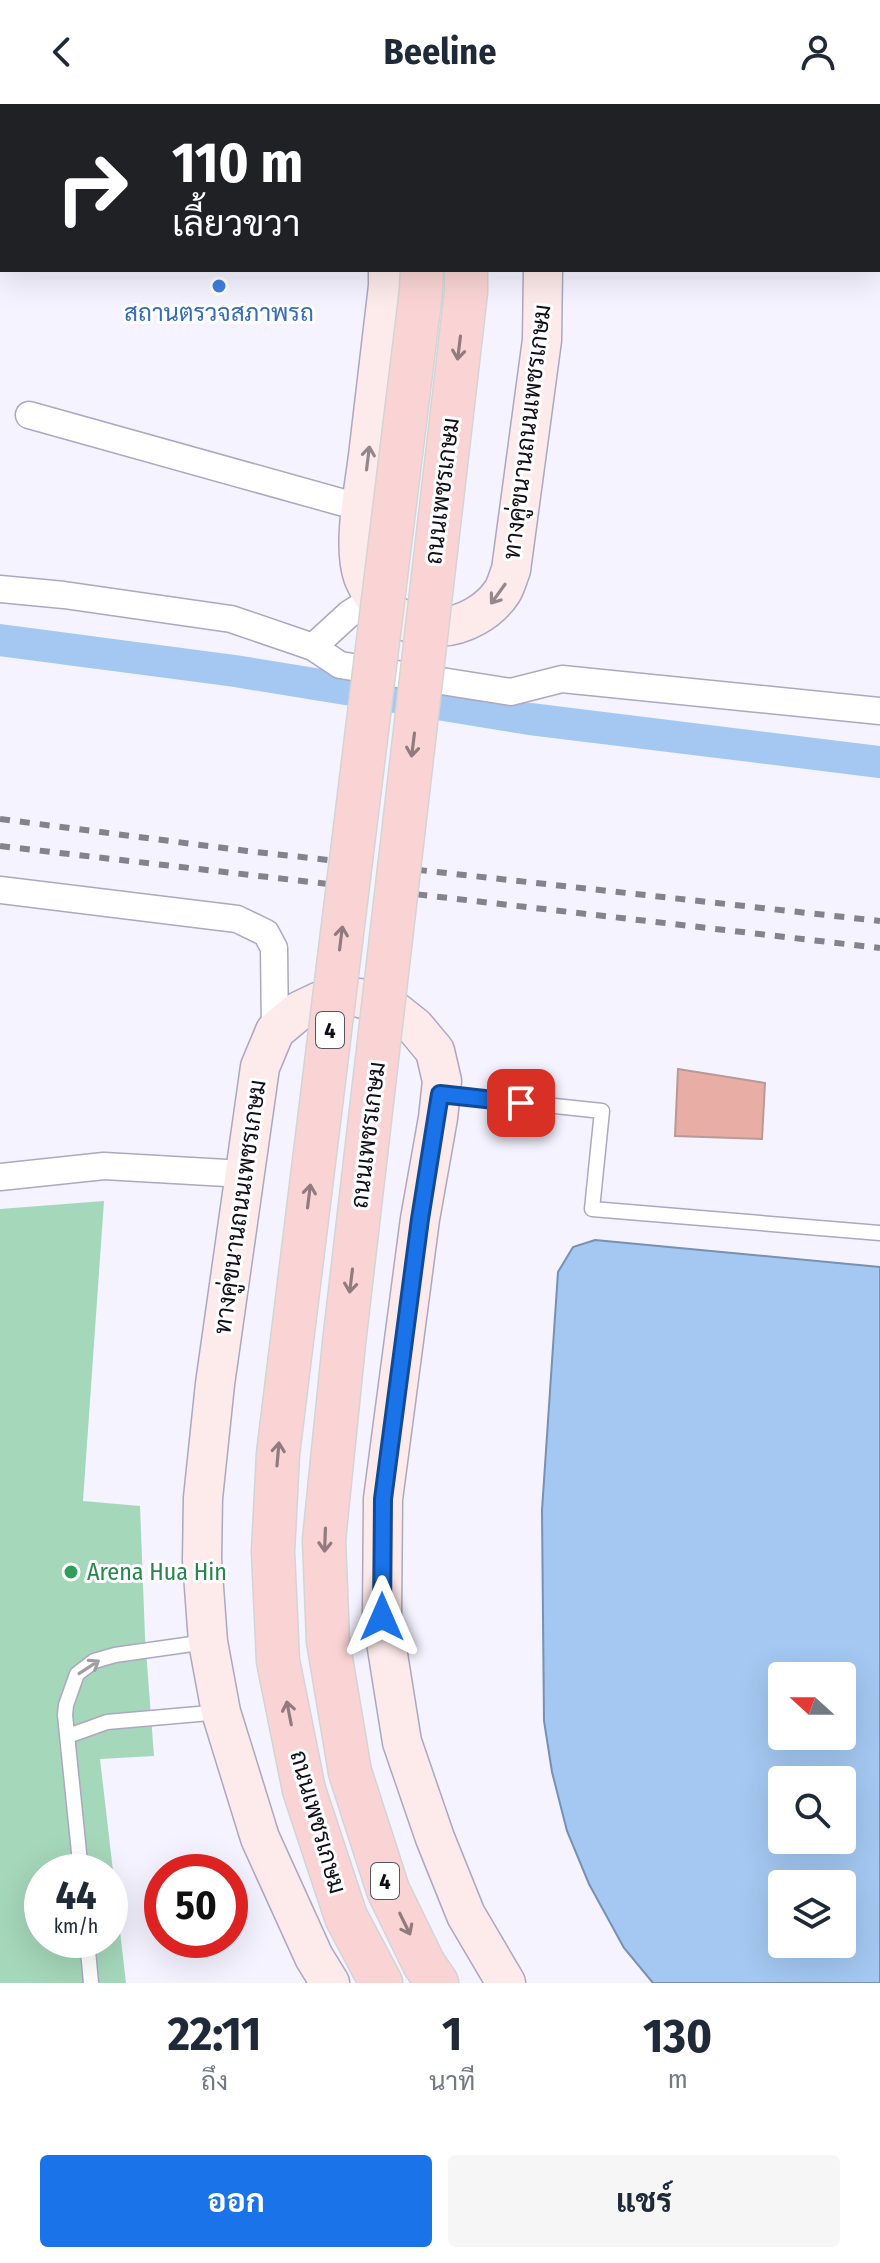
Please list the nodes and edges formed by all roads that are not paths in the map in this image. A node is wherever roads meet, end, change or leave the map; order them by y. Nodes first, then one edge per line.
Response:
1 (388, 272) edge
2 (422, 272) edge
3 (466, 272) edge
4 (543, 272) edge
5 (29, 415) dead end
6 (362, 508) junction
7 (0, 589) edge
8 (374, 598) junction
9 (313, 647) junction
10 (880, 711) edge
11 (0, 890) edge
12 (275, 1031) junction
13 (440, 1094) junction
14 (244, 1174) junction
15 (0, 1177) edge
16 (880, 1233) edge
17 (208, 1642) junction
18 (221, 1712) junction
19 (68, 1736) junction
20 (79, 1854) edge
21 (89, 1958) edge
22 (91, 1983) edge
23 (330, 1983) edge
24 (381, 1983) edge
25 (437, 1983) edge
26 (506, 1983) edge

6 -> 1 main road
24 -> 2 main road, ถนนเพชรเกษม / 4, bridge
3 -> 25 main road, ถนนเพชรเกษม / 4, bridge
4 -> 8 main road, ทางคู่ขนานถนนเพชรเกษม
5 - 6 street
6 - 8 main road
7 - 9 street
8 - 9 street
9 - 10 street
11 - 12 street
12 - 13 main road
12 - 14 main road, ทางคู่ขนานถนนเพชรเกษม
13 - 16 lane
13 - 26 main road
14 - 15 street
14 - 17 main road, ทางคู่ขนานถนนเพชรเกษม
17 - 18 main road, ทางคู่ขนานถนนเพชรเกษม
19 -> 17 lane
18 - 19 lane
18 - 23 main road, ทางคู่ขนานถนนเพชรเกษม
19 - 20 lane
21 - 22 lane

